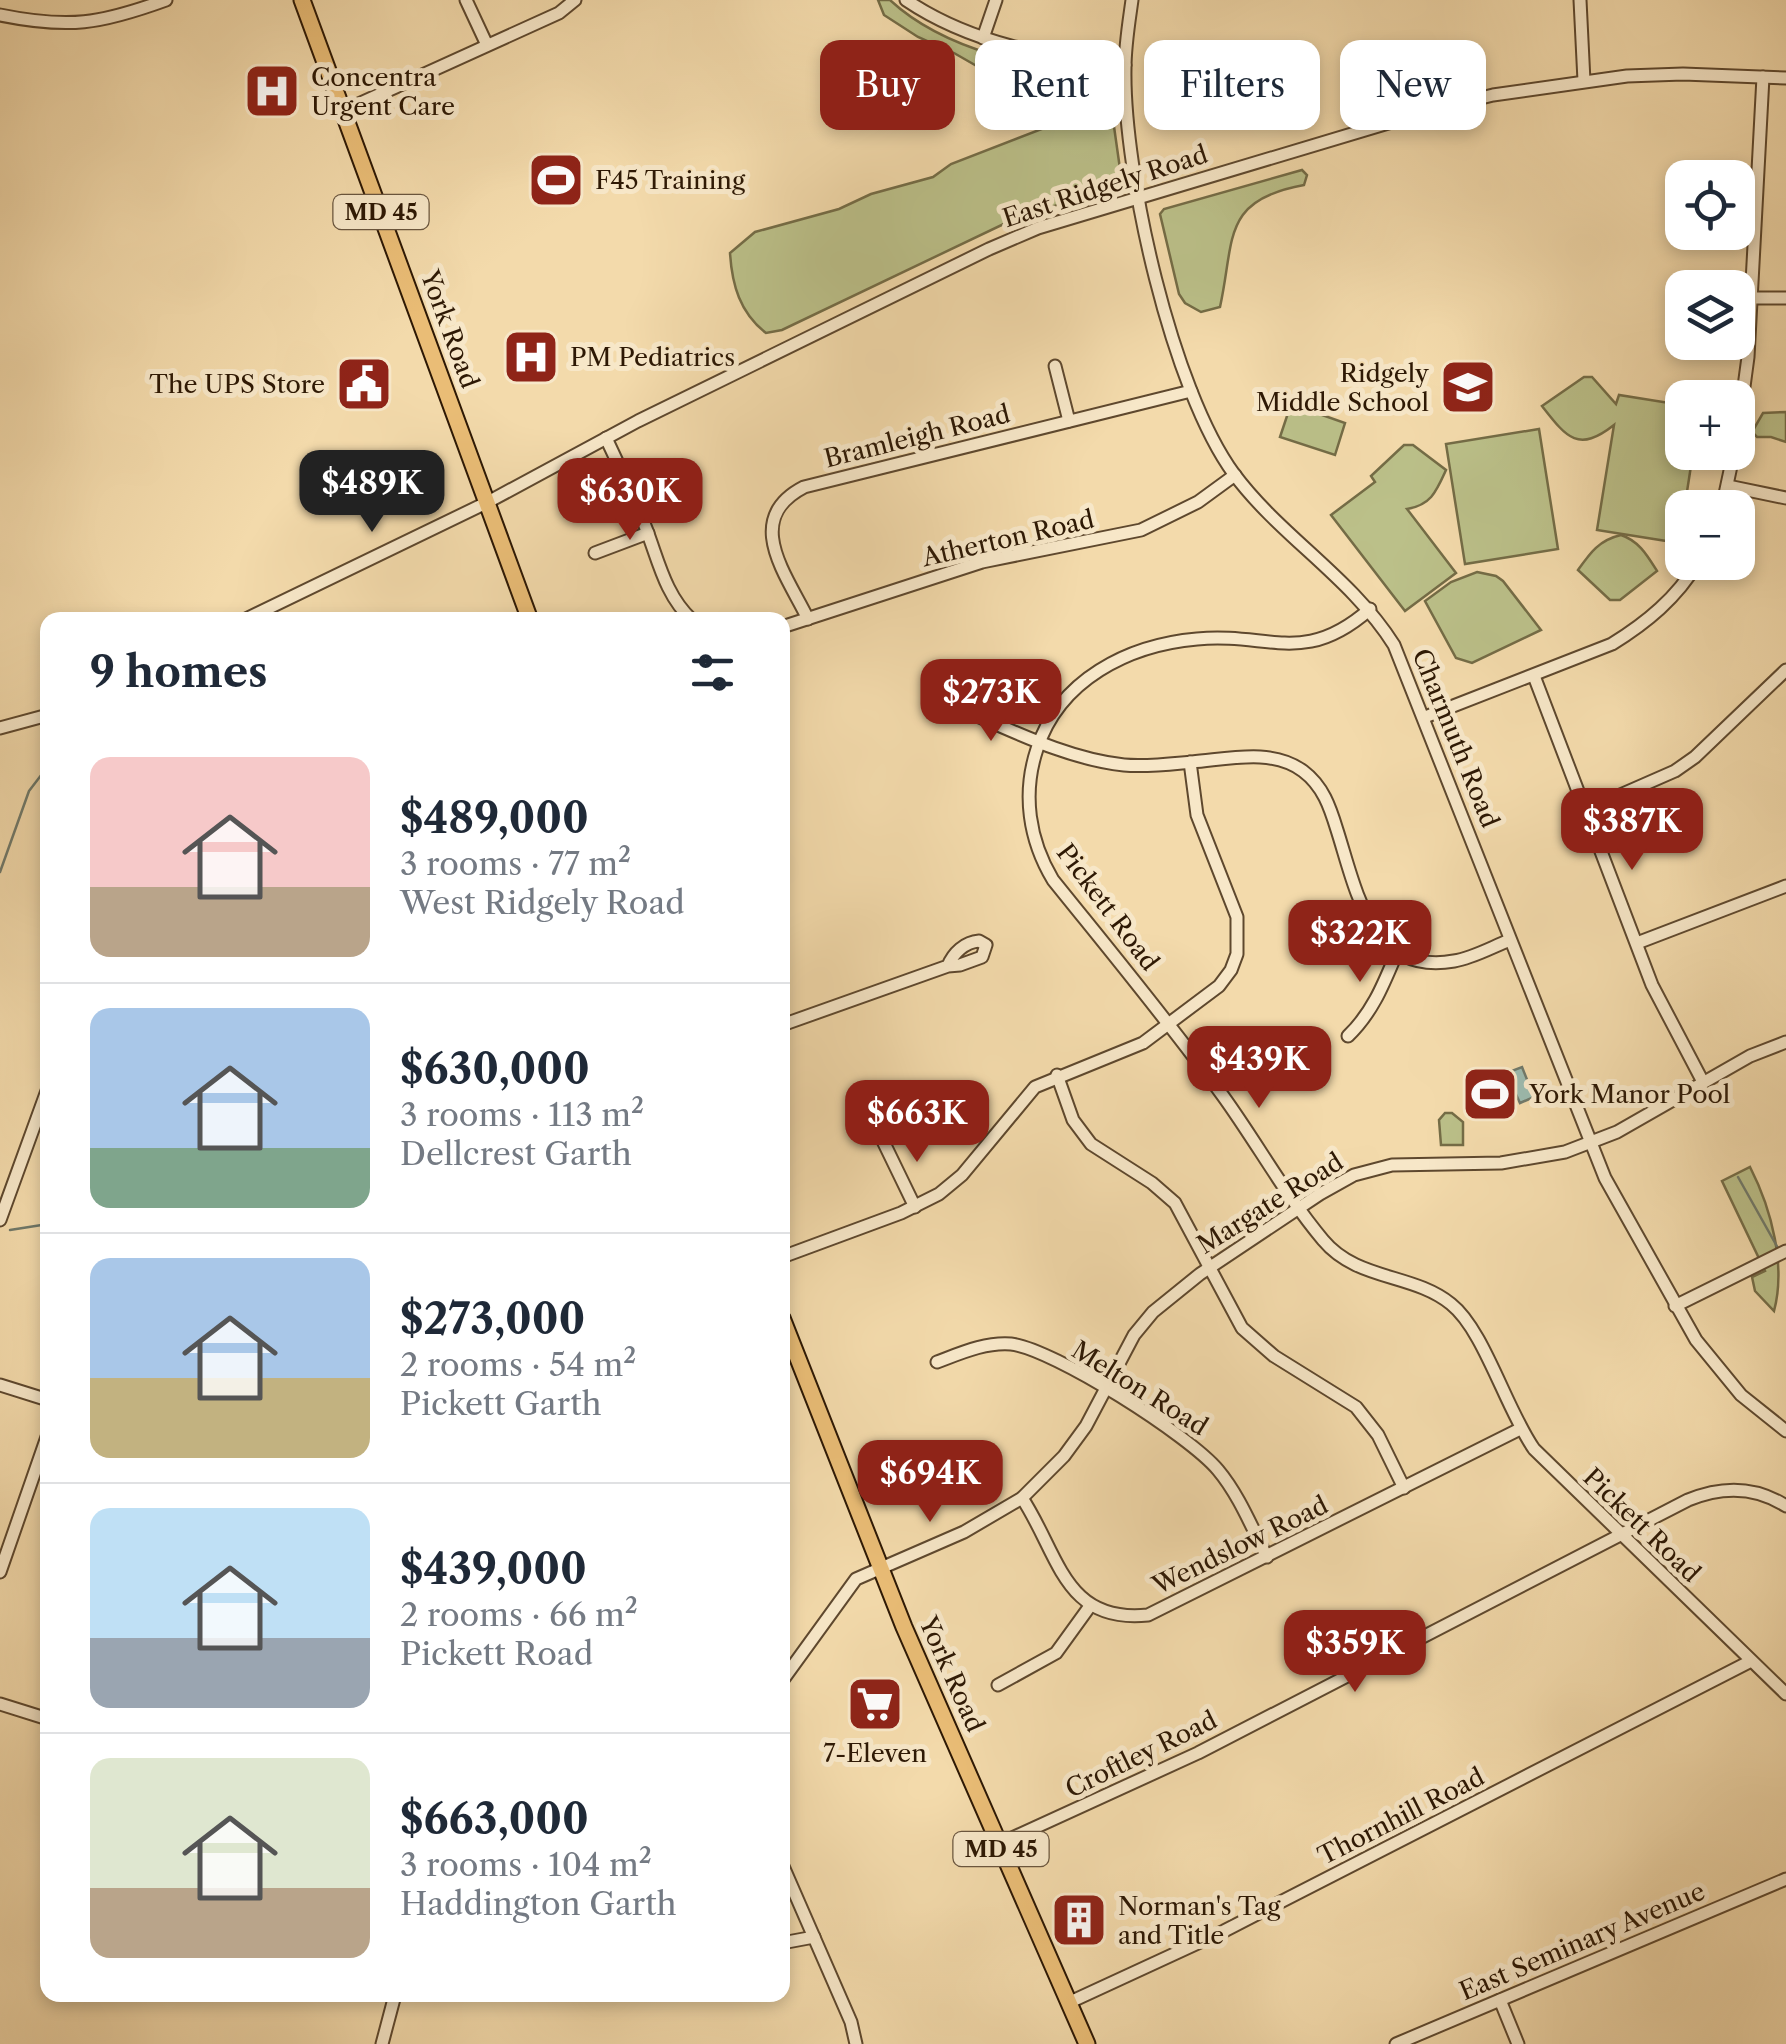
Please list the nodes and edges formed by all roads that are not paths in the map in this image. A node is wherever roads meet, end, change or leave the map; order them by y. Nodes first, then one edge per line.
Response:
1 (166, 0) edge
2 (302, 0) edge
3 (466, 0) edge
4 (576, 0) edge
5 (906, 0) edge
6 (996, 0) edge
7 (1132, 0) edge
8 (1580, 0) edge
9 (0, 15) edge
10 (983, 38) junction
11 (991, 40) edge
12 (487, 46) junction
13 (1124, 65) joint
14 (1764, 76) junction
15 (1786, 78) edge
16 (1584, 81) junction
17 (343, 111) junction
18 (1139, 196) junction
19 (1754, 270) edge
20 (1755, 298) edge
21 (1786, 298) edge
22 (1055, 366) dead end
23 (1190, 392) junction
24 (1070, 421) junction
25 (606, 438) junction
26 (1731, 470) edge
27 (1235, 475) junction
28 (1728, 486) junction
29 (1727, 490) edge
30 (1786, 498) edge
31 (488, 502) junction
32 (648, 533) junction
33 (595, 554) dead end
34 (1684, 580) edge
35 (1370, 610) junction
36 (261, 612) edge
37 (527, 612) edge
38 (681, 612) edge
39 (808, 619) junction
40 (790, 625) edge
41 (1786, 670) edge
42 (1534, 676) junction
43 (959, 708) dead end
44 (40, 717) edge
45 (1425, 717) junction
46 (0, 728) edge
47 (1039, 742) junction
48 (1190, 762) junction
49 (1586, 810) junction
50 (1786, 886) edge
51 (1510, 940) junction
52 (1637, 942) junction
53 (1397, 952) junction
54 (948, 966) dead end
55 (790, 1023) edge
56 (1170, 1026) junction
57 (1348, 1036) dead end
58 (1786, 1042) edge
59 (1057, 1075) junction
60 (1703, 1082) junction
61 (40, 1110) edge
62 (883, 1141) dead end
63 (1589, 1144) junction
64 (915, 1207) junction
65 (1300, 1207) junction
66 (0, 1220) edge
67 (1786, 1251) edge
68 (790, 1254) edge
69 (1210, 1267) junction
70 (1675, 1306) junction
71 (790, 1338) edge
72 (937, 1362) dead end
73 (0, 1385) edge
74 (1105, 1390) junction
75 (40, 1398) edge
76 (1520, 1430) junction
77 (1786, 1431) edge
78 (40, 1477) edge
79 (1404, 1488) junction
80 (1022, 1498) junction
81 (1785, 1504) edge
82 (1620, 1535) junction
83 (1267, 1557) junction
84 (880, 1569) junction
85 (0, 1572) edge
86 (1090, 1606) junction
87 (1751, 1660) junction
88 (790, 1670) edge
89 (998, 1685) dead end
90 (1786, 1694) edge
91 (0, 1704) edge
92 (40, 1716) edge
93 (999, 1844) junction
94 (1786, 1879) edge
95 (790, 1882) edge
96 (814, 1937) junction
97 (790, 1941) edge
98 (1500, 2000) junction
99 (393, 2002) edge
100 (1068, 2003) junction
101 (382, 2044) edge
102 (856, 2044) edge
103 (1087, 2044) edge
104 (1396, 2044) edge
105 (1518, 2044) edge

1 - 9 street
2 - 17 main road, York Road / MD 45
3 - 12 street
4 - 12 street
5 - 10 street
6 - 10 street
7 - 13 street, Charmuth Road
8 - 16 street
10 - 11 street
12 - 17 street
13 - 18 street, Charmuth Road
14 - 15 street, East Ridgely Road
14 - 16 street, East Ridgely Road
14 - 19 street
16 - 18 street, East Ridgely Road
17 - 31 main road, York Road / MD 45
18 - 23 street, Charmuth Road
18 - 25 street, East Ridgely Road
20 - 21 street
22 - 24 street
23 - 24 street, Bramleigh Road
23 - 27 street, Charmuth Road
24 - 39 street, Bramleigh Road
25 - 31 street, East Ridgely Road
25 - 32 street
26 - 28 street
27 - 35 street, Charmuth Road
27 - 39 street, Atherton Road
28 - 29 street
28 - 30 street
31 - 36 street, East Ridgely Road
31 - 37 main road, York Road / MD 45
32 - 33 street
32 - 38 street
34 - 42 street
35 - 45 street, Charmuth Road
35 - 47 street, Pickett Road
39 - 40 street, Atherton Road
41 - 49 street
42 - 45 street
42 - 49 street
43 - 47 street
44 - 46 street
45 - 51 street, Charmuth Road
47 - 48 street
47 - 56 street, Pickett Road
48 - 53 street
48 - 56 street
49 - 52 street
50 - 52 street
51 - 53 street
51 - 63 street, Charmuth Road
52 - 60 street
53 - 57 street
54 - 55 street
56 - 59 street
56 - 65 street, Pickett Road
58 - 60 street, Margate Road
59 - 64 street
59 - 69 street
60 - 63 street, Margate Road
61 - 66 street
62 - 64 street
63 - 65 street, Margate Road
63 - 70 street, Charmuth Road
64 - 68 street
65 - 69 street, Margate Road
65 - 76 street, Pickett Road
67 - 70 street
69 - 74 street, Margate Road
69 - 79 street
70 - 77 street, Charmuth Road
71 - 84 main road, York Road / MD 45
72 - 74 street, Melton Road
73 - 75 street
74 - 80 street, Margate Road
74 - 83 street, Melton Road
76 - 79 street, Wendslow Road
76 - 82 street, Pickett Road
78 - 85 street
79 - 83 street, Wendslow Road
80 - 84 street, Margate Road
80 - 86 street
81 - 82 street, Croftley Road
82 - 87 street, Pickett Road
82 - 93 street, Croftley Road
83 - 86 street, Wendslow Road
84 - 88 street, Margate Road
84 - 93 main road, York Road / MD 45
86 - 89 street
87 - 90 street, Pickett Road
87 - 100 street, Thornhill Road
91 - 92 street
93 - 100 main road, York Road / MD 45
94 - 98 street, East Seminary Avenue
95 - 96 street
96 - 97 street
96 - 102 street
98 - 104 street, East Seminary Avenue
98 - 105 street
99 - 101 street
100 - 103 main road, York Road / MD 45

